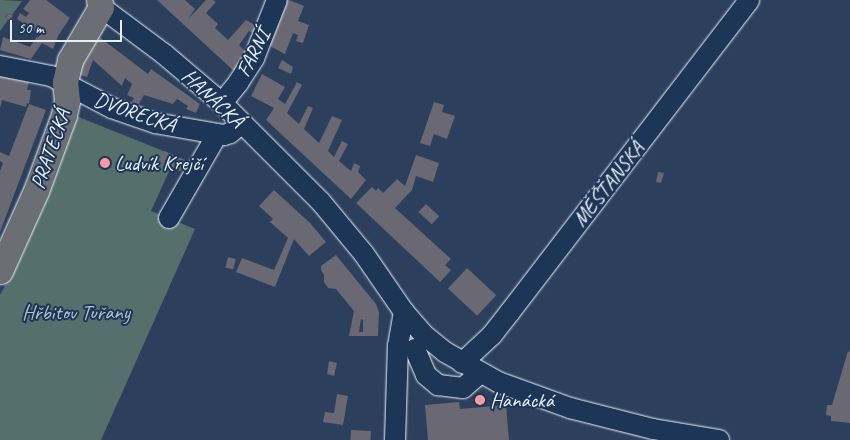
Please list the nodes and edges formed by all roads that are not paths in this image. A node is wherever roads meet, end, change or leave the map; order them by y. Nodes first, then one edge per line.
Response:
1 (277, 0) edge
2 (749, 0) edge
3 (97, 2) edge
4 (0, 66) edge
5 (65, 82) junction
6 (222, 102) junction
7 (241, 124) junction
8 (216, 135) junction
9 (169, 218) dead end
10 (0, 271) edge
11 (404, 312) junction
12 (421, 344) junction
13 (397, 360) junction
14 (462, 363) junction
15 (480, 373) junction
16 (395, 440) edge
17 (719, 440) edge

1 - 6 street, FARNÍ
2 - 14 street, MĚŠŤANSKÁ
3 - 5 main road, PRATECKÁ
3 - 6 street, HANÁCKÁ
4 - 5 street, DVORECKÁ
5 - 8 street, DVORECKÁ
5 - 10 main road, PRATECKÁ
6 - 7 street, HANÁCKÁ
7 - 8 street
7 - 11 street, HANÁCKÁ
8 - 9 street
11 - 12 street, HANÁCKÁ
11 - 13 street
12 - 13 street
12 - 14 street, HANÁCKÁ
12 - 15 street
13 - 16 street
14 - 15 street, HANÁCKÁ
15 - 17 street, HANÁCKÁ

